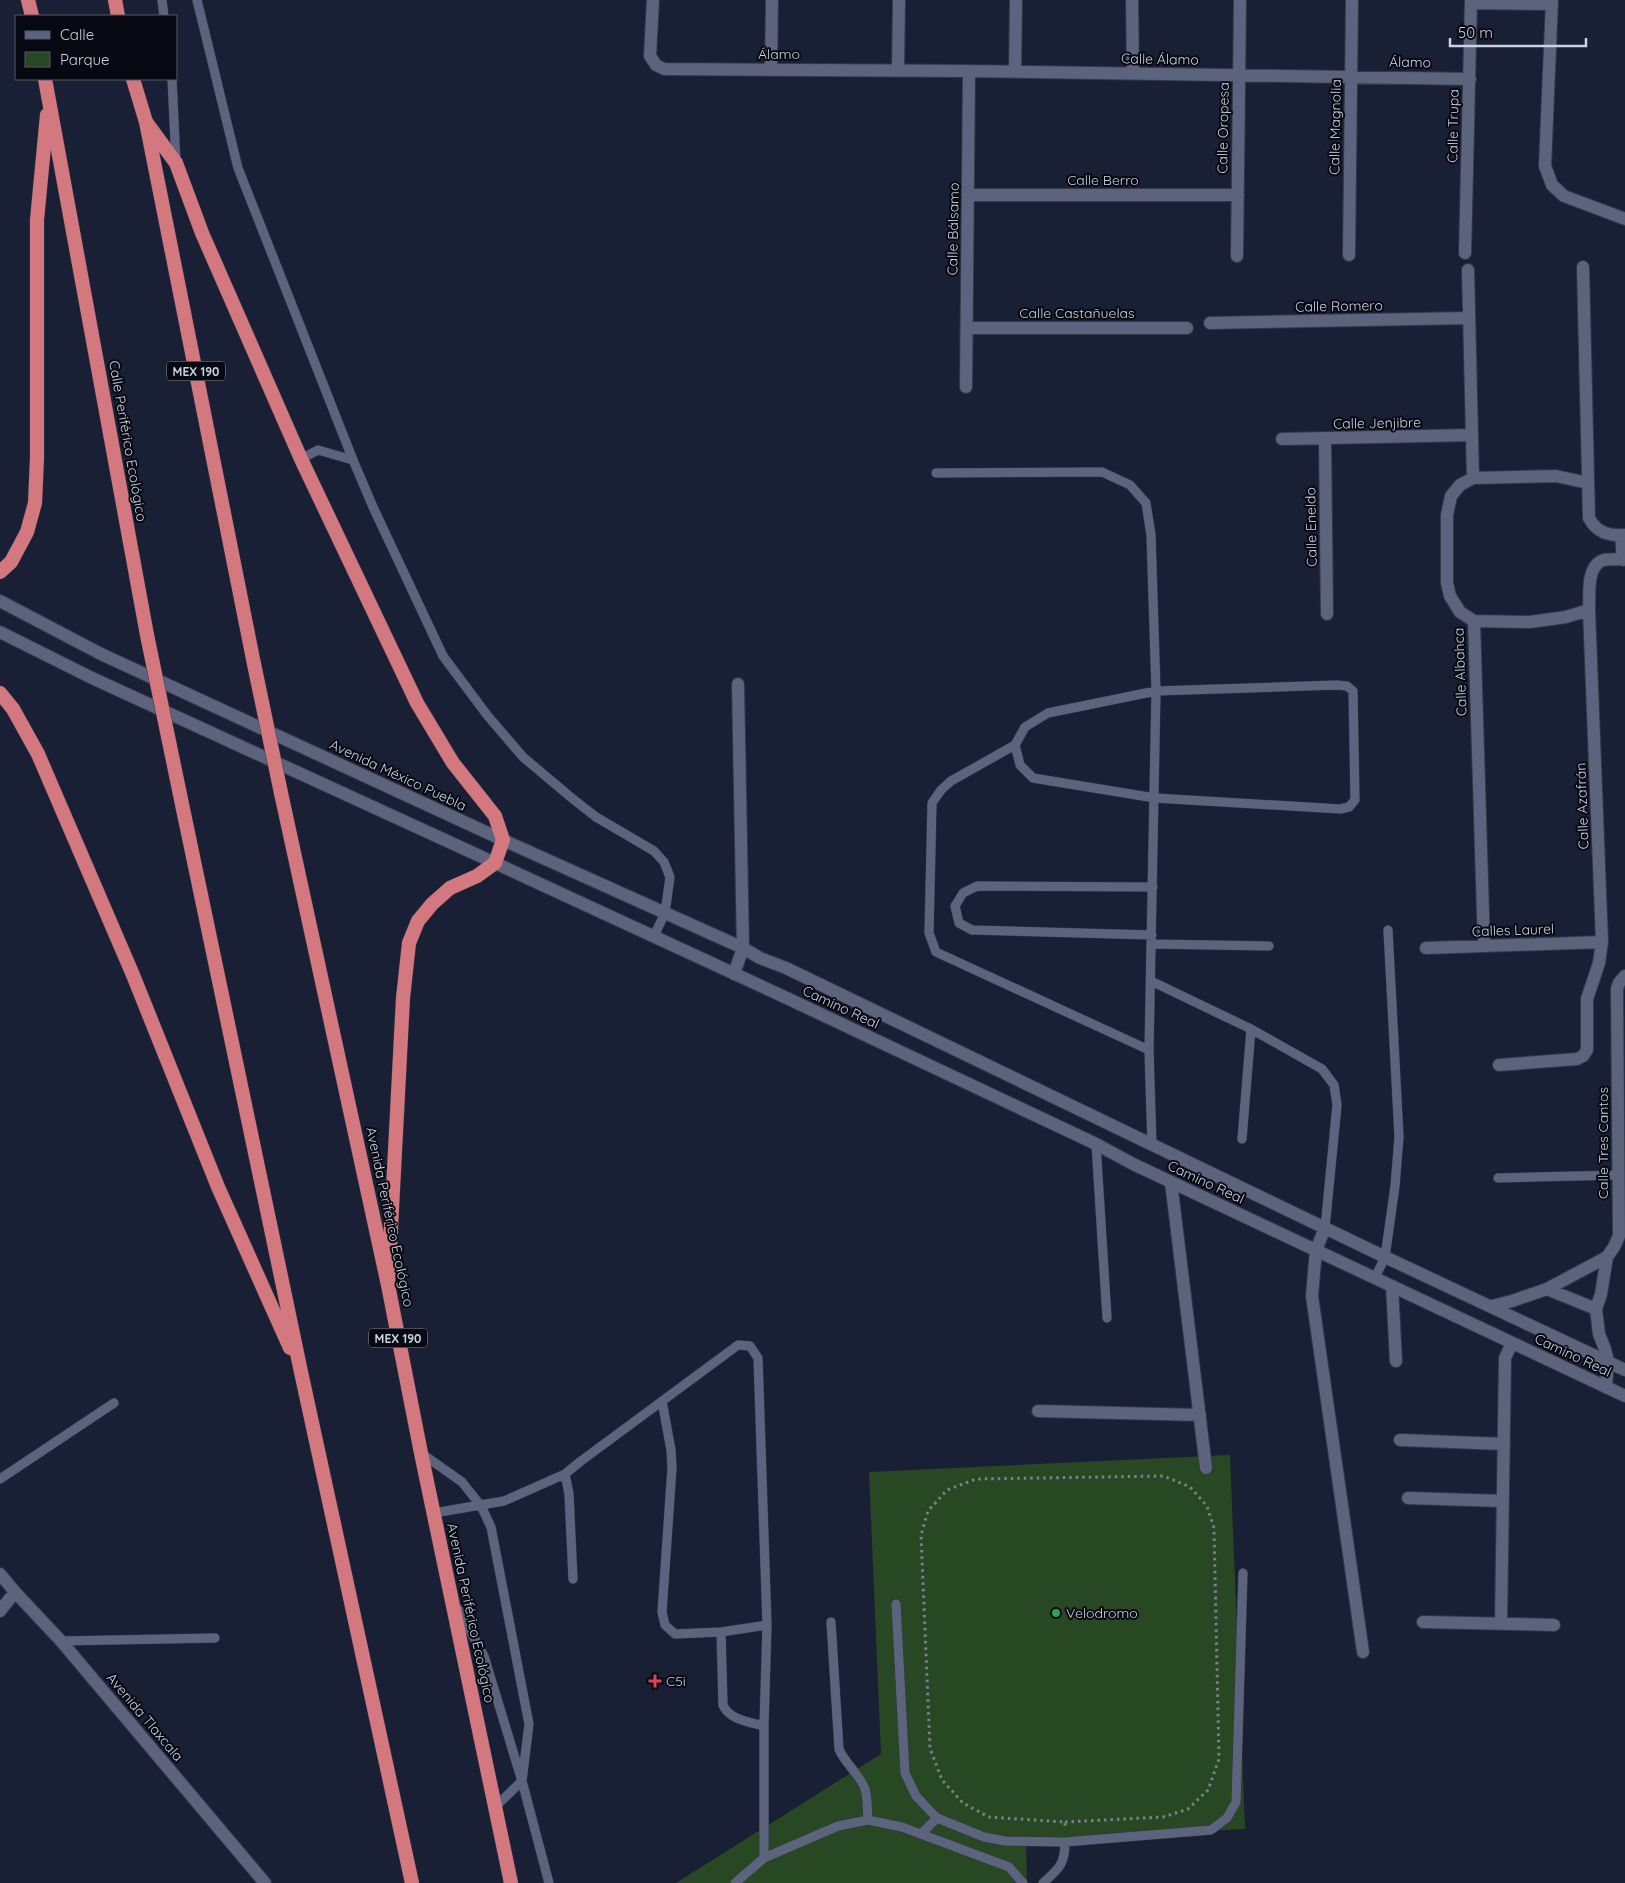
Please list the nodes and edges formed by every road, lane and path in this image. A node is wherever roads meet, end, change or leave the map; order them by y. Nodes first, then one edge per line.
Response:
1 (28, 0) edge
2 (115, 0) edge
3 (162, 0) edge
4 (197, 0) edge
5 (653, 0) edge
6 (772, 0) edge
7 (899, 0) edge
8 (1016, 0) edge
9 (1132, 0) edge
10 (1240, 0) edge
11 (1352, 0) edge
12 (1471, 1) edge
13 (1552, 2) edge
14 (32, 15) edge
15 (118, 15) edge
16 (164, 15) edge
17 (771, 69) junction
18 (898, 70) junction
19 (969, 71) junction
20 (1015, 71) junction
21 (1133, 73) junction
22 (1239, 75) junction
23 (1351, 76) junction
24 (1470, 78) junction
25 (45, 80) edge
26 (133, 80) edge
27 (172, 80) edge
28 (48, 97) junction
29 (146, 122) junction
30 (176, 163) junction
31 (968, 195) junction
32 (1238, 195) junction
33 (1625, 219) edge
34 (1465, 252) dead end
35 (1349, 254) dead end
36 (1237, 256) dead end
37 (1583, 267) dead end
38 (1468, 270) dead end
39 (1468, 318) junction
40 (1210, 323) dead end
41 (967, 328) junction
42 (1187, 328) dead end
43 (966, 388) dead end
44 (1472, 435) junction
45 (1282, 439) dead end
46 (1326, 439) junction
47 (301, 459) junction
48 (353, 460) junction
49 (936, 473) dead end
50 (1473, 478) junction
51 (1588, 483) junction
52 (1623, 535) edge
53 (1624, 560) edge
54 (0, 572) edge
55 (0, 601) edge
56 (1590, 610) junction
57 (1327, 614) dead end
58 (1474, 621) junction
59 (0, 632) edge
60 (738, 684) dead end
61 (1156, 691) junction
62 (0, 693) edge
63 (1015, 745) junction
64 (1155, 798) junction
65 (503, 840) junction
66 (496, 863) junction
67 (1153, 887) junction
68 (665, 913) junction
69 (1388, 930) dead end
70 (654, 936) junction
71 (1152, 939) junction
72 (1602, 942) junction
73 (1269, 946) dead end
74 (1484, 946) junction
75 (743, 948) junction
76 (1426, 948) dead end
77 (786, 968) joint
78 (734, 974) junction
79 (1625, 976) edge
80 (1151, 981) junction
81 (1625, 1014) edge
82 (1618, 1026) junction
83 (1251, 1029) junction
84 (1149, 1050) junction
85 (1499, 1065) dead end
86 (1242, 1139) dead end
87 (1096, 1144) junction
88 (1152, 1146) junction
89 (1619, 1175) junction
90 (1498, 1178) dead end
91 (1171, 1182) junction
92 (1325, 1228) junction
93 (1316, 1250) junction
94 (1385, 1257) junction
95 (1607, 1257) junction
96 (1375, 1278) junction
97 (388, 1286) junction
98 (1392, 1286) junction
99 (1547, 1289) junction
100 (1492, 1306) junction
101 (1596, 1309) junction
102 (1107, 1318) dead end
103 (1512, 1343) junction
104 (1396, 1361) dead end
105 (1608, 1361) junction
106 (1625, 1370) edge
107 (300, 1372) junction
108 (1606, 1387) junction
109 (1625, 1396) edge
110 (662, 1401) junction
111 (114, 1403) dead end
112 (1038, 1411) dead end
113 (1200, 1415) junction
114 (1400, 1440) dead end
115 (1504, 1444) junction
116 (421, 1453) junction
117 (1206, 1468) dead end
118 (565, 1474) junction
119 (0, 1479) edge
120 (1408, 1498) dead end
121 (1503, 1501) junction
122 (481, 1506) junction
123 (434, 1513) junction
124 (1243, 1573) dead end
125 (0, 1574) edge
126 (573, 1579) dead end
127 (15, 1592) junction
128 (451, 1597) junction
129 (896, 1604) dead end
130 (0, 1610) edge
131 (830, 1622) dead end
132 (1423, 1622) dead end
133 (1501, 1624) junction
134 (766, 1625) junction
135 (1554, 1625) dead end
136 (721, 1632) junction
137 (216, 1638) dead end
138 (61, 1641) junction
139 (1363, 1652) dead end
140 (764, 1726) junction
141 (522, 1781) junction
142 (496, 1806) junction
143 (937, 1818) junction
144 (868, 1820) junction
145 (1065, 1822) junction
146 (921, 1834) junction
147 (1065, 1842) junction
148 (764, 1858) junction
149 (264, 1883) edge
150 (412, 1883) edge
151 (511, 1883) edge
152 (549, 1883) edge
153 (735, 1883) edge
154 (1023, 1883) edge
155 (1043, 1883) edge

1 - 14 highway
2 - 15 highway
3 - 16 lane
4 - 48 lane
5 - 17 street, Álamo
6 - 17 street
7 - 18 street
8 - 20 street
9 - 21 street
10 - 22 street, Calle Oropesa
11 - 23 street, Calle Magnolia
12 - 13 street
12 - 24 street, Calle Trupa
13 - 33 street
17 - 18 street, Álamo
18 - 19 street, Álamo
19 - 20 street, Calle Álamo
19 - 31 street, Calle Bálsamo
20 - 21 street, Calle Álamo
21 - 22 street, Calle Álamo
22 - 23 street, Calle Álamo
22 - 32 street, Calle Oropesa
23 - 24 street, Álamo
23 - 35 street, Calle Magnolia
24 - 34 street, Calle Trupa
25 - 28 highway, Calle Periférico Ecológico
26 - 29 highway, MEX 190
27 - 30 lane
28 - 54 highway
28 - 107 highway, Calle Periférico Ecológico, bridge
29 - 30 highway
29 - 97 highway, Avenida Periférico Ecológico / MEX 190, bridge
30 - 47 highway
31 - 32 street, Calle Berro
31 - 41 street, Calle Bálsamo
32 - 36 street, Calle Oropesa
37 - 51 street
38 - 39 street
39 - 40 street, Calle Romero
39 - 44 street
41 - 42 street, Calle Castañuelas
41 - 43 street, Calle Bálsamo
44 - 46 street, Calle Jenjibre
44 - 50 street
45 - 46 street, Calle Jenjibre
46 - 57 street, Calle Eneldo
47 - 48 lane
47 - 65 highway
48 - 68 lane
49 - 61 lane
50 - 51 street
50 - 58 street, Calle Albahca
51 - 52 street
52 - 53 street
53 - 56 street, Calle Azafrán
55 - 65 street, Avenida México Puebla
56 - 58 street
56 - 72 street, Calle Azafrán
58 - 74 street, Calle Albahca
59 - 66 street
60 - 75 street
61 - 63 lane
61 - 64 lane
61 - 64 lane
62 - 107 highway
63 - 64 lane
63 - 84 lane
64 - 67 lane
65 - 66 highway
65 - 68 street, Avenida México Puebla
66 - 70 street
66 - 97 highway
67 - 71 lane
67 - 71 lane
68 - 70 lane
68 - 75 street, Avenida México Puebla
69 - 94 lane
70 - 78 street
71 - 73 lane
71 - 80 lane
72 - 74 street, Calles Laurel
72 - 85 street, Calle Azafrán
74 - 76 street, Calles Laurel
75 - 77 street, Avenida México Puebla
75 - 78 street
77 - 88 street, Camino Real
78 - 87 street, Camino Real
79 - 82 street, Calle Tres Cantos
80 - 83 lane
80 - 84 lane
81 - 82 street
82 - 89 street, Calle Tres Cantos
83 - 86 lane
83 - 92 lane
84 - 88 lane
87 - 91 street, Camino Real
87 - 102 lane
88 - 92 street, Camino Real
89 - 90 lane
89 - 95 street, Calle Tres Cantos
91 - 93 street, Camino Real
91 - 113 street
92 - 93 street
92 - 94 street, Camino Real
93 - 96 street, Camino Real
93 - 139 street
94 - 96 lane
94 - 100 street, Camino Real
95 - 99 street
95 - 101 street, Calle Tres Cantos
96 - 98 street, Camino Real
97 - 116 highway, Avenida Periférico Ecológico / MEX 190
98 - 103 street, Camino Real
98 - 104 street
99 - 100 street
99 - 101 street
100 - 105 street, Camino Real
101 - 105 street, Calle Tres Cantos
103 - 108 street, Camino Real
103 - 115 street
105 - 106 street, Camino Real
105 - 108 street, Calle Tres Cantos
107 - 150 highway
108 - 109 street, Camino Real
110 - 118 lane
110 - 134 lane
110 - 136 lane
111 - 119 lane
112 - 113 street
113 - 117 street
114 - 115 street
115 - 121 street
116 - 122 lane
116 - 123 highway, Avenida Periférico Ecológico / MEX 190
118 - 122 lane
118 - 126 lane
120 - 121 street
121 - 133 street
122 - 123 lane
122 - 141 lane
123 - 128 highway, Avenida Periférico Ecológico / MEX 190
124 - 147 lane
125 - 127 street, Avenida Tlaxcala
127 - 130 street
127 - 138 street, Avenida Tlaxcala
128 - 141 lane
128 - 142 highway, Avenida Periférico Ecológico / MEX 190
129 - 143 lane
131 - 144 lane
132 - 133 street
133 - 135 street
134 - 136 lane
134 - 140 lane
136 - 140 lane
137 - 138 lane
138 - 149 street, Avenida Tlaxcala
140 - 148 lane
141 - 142 lane
141 - 152 lane
142 - 151 highway, Avenida Periférico Ecológico / MEX 190
143 - 146 lane
143 - 147 lane
144 - 146 lane
144 - 148 lane
145 - 145 path
145 - 147 path
146 - 154 lane
147 - 155 lane
148 - 153 lane

